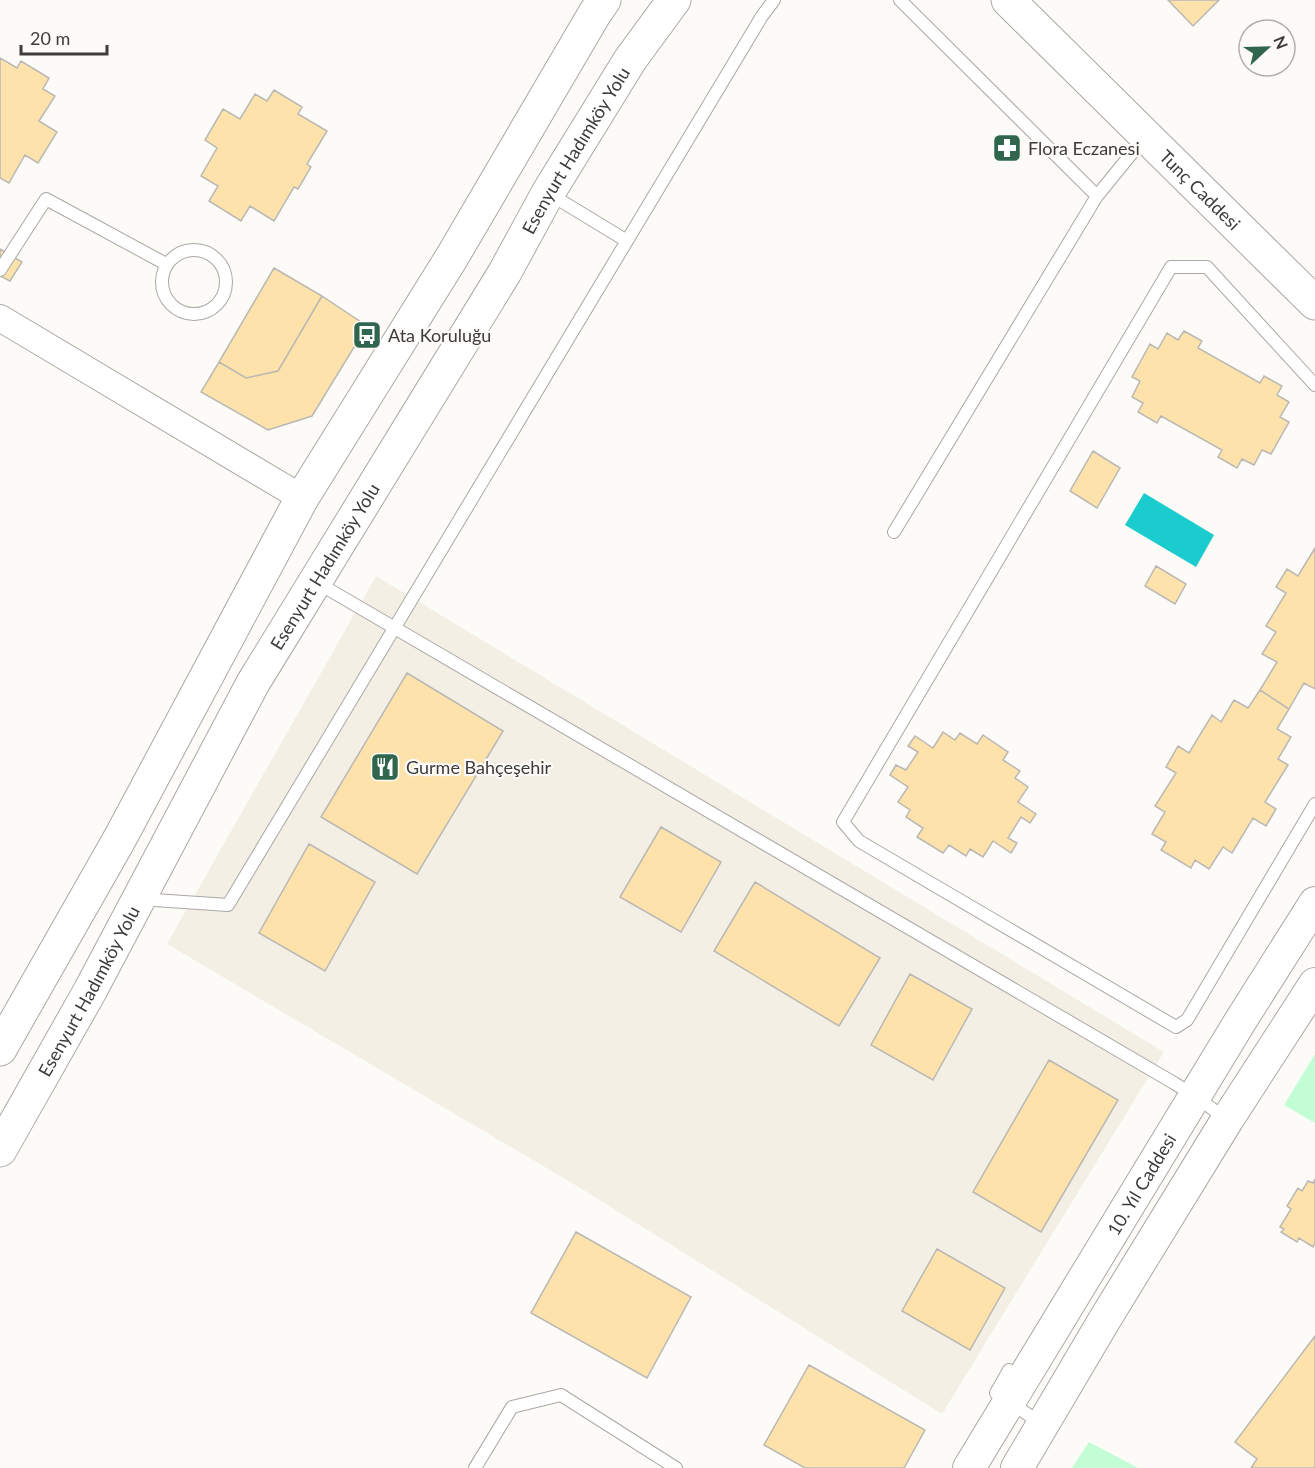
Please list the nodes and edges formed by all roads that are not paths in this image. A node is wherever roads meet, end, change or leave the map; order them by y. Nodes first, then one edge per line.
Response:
1 (604, 0) edge
2 (674, 0) edge
3 (774, 0) edge
4 (900, 0) edge
5 (1008, 0) edge
6 (1146, 135) junction
7 (548, 193) junction
8 (1097, 196) junction
9 (627, 241) junction
10 (166, 264) junction
11 (0, 270) edge
12 (1315, 303) edge
13 (0, 318) edge
14 (1315, 385) edge
15 (302, 498) junction
16 (894, 532) dead end
17 (315, 582) junction
18 (394, 628) junction
19 (1315, 804) edge
20 (139, 899) junction
21 (1315, 903) edge
22 (1315, 984) edge
23 (0, 1049) edge
24 (1195, 1096) junction
25 (1227, 1120) junction
26 (0, 1150) edge
27 (1009, 1370) dead end
28 (1010, 1402) junction
29 (1042, 1424) junction
30 (475, 1468) edge
31 (676, 1468) edge
32 (969, 1468) edge
33 (1017, 1468) edge

1 - 15 main road
2 - 7 main road, Esenyurt Hadımköy Yolu
3 - 9 lane
4 - 8 lane
5 - 6 main road, Tunç Caddesi
6 - 8 lane
6 - 12 main road, Tunç Caddesi
7 - 9 lane
7 - 17 main road, Esenyurt Hadımköy Yolu
8 - 16 lane
9 - 18 lane
10 - 10 lane
10 - 11 lane
13 - 15 street
14 - 19 lane
15 - 23 main road
17 - 18 lane
17 - 20 main road, Esenyurt Hadımköy Yolu
18 - 20 lane
18 - 24 lane
20 - 26 main road, Esenyurt Hadımköy Yolu
21 - 24 street, 10. Yıl Caddesi
22 - 25 street
24 - 25 lane
24 - 28 street, 10. Yıl Caddesi
25 - 29 street
27 - 28 lane
28 - 29 lane
28 - 32 street, 10. Yıl Caddesi
29 - 33 street
30 - 31 lane

